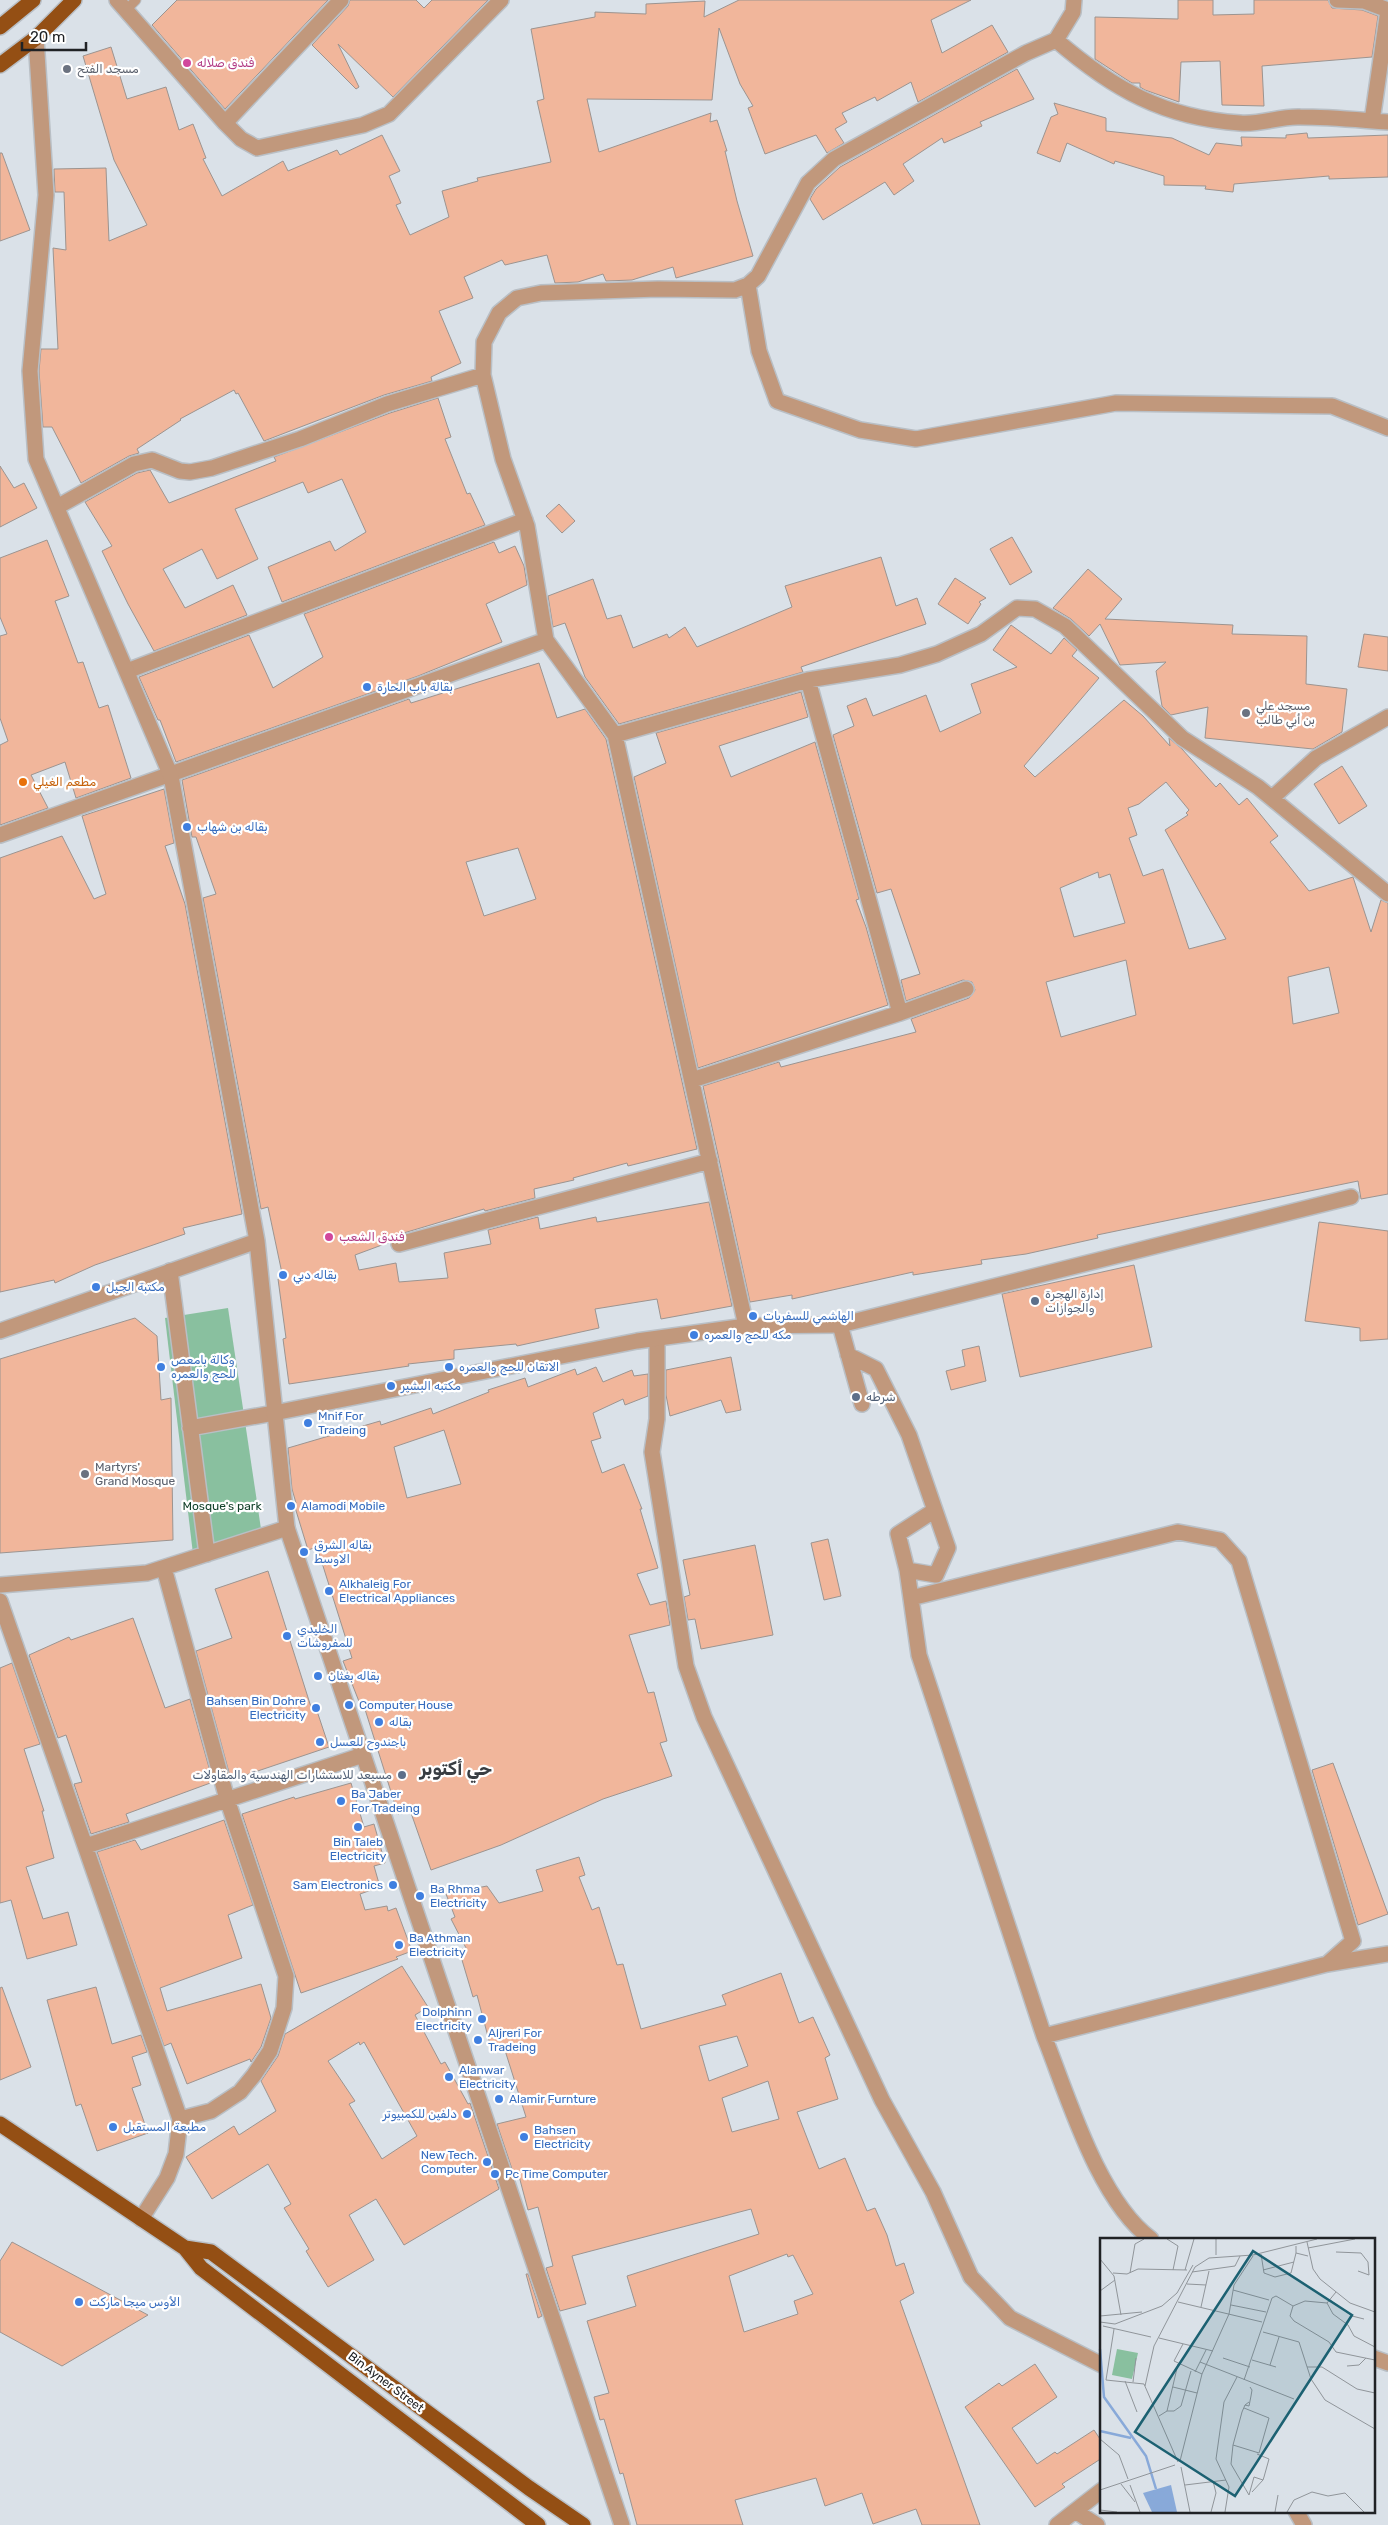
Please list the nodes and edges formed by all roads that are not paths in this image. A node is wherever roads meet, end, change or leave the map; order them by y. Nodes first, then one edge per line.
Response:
1 (74, 0) edge
2 (341, 0) edge
3 (501, 0) edge
4 (1074, 0) edge
5 (1337, 0) edge
6 (1364, 0) edge
7 (26, 3) edge
8 (126, 3) edge
9 (1388, 10) edge
10 (0, 27) edge
11 (36, 38) junction
12 (1056, 40) junction
13 (0, 65) edge
14 (1372, 121) junction
15 (1388, 122) edge
16 (225, 123) junction
17 (748, 285) junction
18 (482, 375) junction
19 (1388, 428) edge
20 (57, 506) junction
21 (525, 520) junction
22 (546, 640) junction
23 (127, 671) junction
24 (808, 680) junction
25 (1388, 717) edge
26 (615, 735) junction
27 (171, 776) junction
28 (1272, 798) junction
29 (0, 836) edge
30 (1388, 894) edge
31 (966, 989) dead end
32 (900, 1013) junction
33 (692, 1080) junction
34 (710, 1161) junction
35 (1351, 1197) dead end
36 (257, 1241) junction
37 (399, 1244) dead end
38 (170, 1271) junction
39 (840, 1325) junction
40 (746, 1326) junction
41 (0, 1331) edge
42 (657, 1339) junction
43 (848, 1355) junction
44 (862, 1404) dead end
45 (274, 1413) junction
46 (190, 1428) junction
47 (935, 1510) junction
48 (287, 1528) junction
49 (206, 1554) junction
50 (164, 1568) junction
51 (907, 1570) junction
52 (0, 1585) edge
53 (911, 1598) junction
54 (0, 1601) edge
55 (363, 1755) junction
56 (227, 1799) junction
57 (86, 1846) junction
58 (1388, 1954) edge
59 (1327, 1964) junction
60 (1044, 2036) junction
61 (180, 2119) junction
62 (0, 2124) edge
63 (141, 2219) junction
64 (1150, 2238) edge
65 (185, 2248) junction
66 (1376, 2359) edge
67 (1100, 2364) edge
68 (1388, 2364) edge
69 (1100, 2492) edge
70 (1075, 2511) junction
71 (1297, 2512) edge
72 (538, 2525) edge
73 (583, 2525) edge
74 (622, 2525) edge
75 (1057, 2525) edge
76 (1097, 2525) edge
77 (1304, 2525) edge

1 - 11 highway
2 - 16 street
3 - 16 street
4 - 12 street
5 - 6 street
6 - 9 street
7 - 10 highway
8 - 16 street
9 - 14 street
11 - 13 highway
11 - 20 street
12 - 14 street
12 - 17 street
14 - 15 street
17 - 18 street
17 - 19 street
18 - 20 street
18 - 21 street
20 - 23 street
21 - 22 street
21 - 23 street
22 - 26 street
22 - 27 street
23 - 27 street
24 - 26 street
24 - 28 street
24 - 32 street
25 - 28 street
26 - 33 street
27 - 29 street
27 - 36 street
28 - 30 street
31 - 32 street
32 - 33 street
33 - 34 street
34 - 37 street
34 - 40 street
35 - 39 street
36 - 38 street
36 - 45 street
38 - 41 street
38 - 46 street
39 - 40 street
39 - 43 street
40 - 42 street
42 - 45 street
42 - 67 street
43 - 44 street
43 - 47 street
45 - 46 street
45 - 48 street
46 - 49 street
47 - 51 street
47 - 51 street
48 - 49 street
48 - 55 street
49 - 50 street
50 - 52 street
50 - 56 street
51 - 53 street
53 - 59 street
53 - 60 street
54 - 57 street
55 - 56 street
55 - 74 street
56 - 57 street
56 - 61 street
57 - 61 street
58 - 59 street
59 - 60 street
60 - 64 street
61 - 63 street
62 - 63 highway, Bin Ayner Street
63 - 65 highway, Bin Ayner Street
65 - 72 highway, Bin Ayner Street
65 - 73 highway, Bin Ayner Street
66 - 68 street
69 - 70 street
70 - 75 street
70 - 76 street
71 - 77 street

